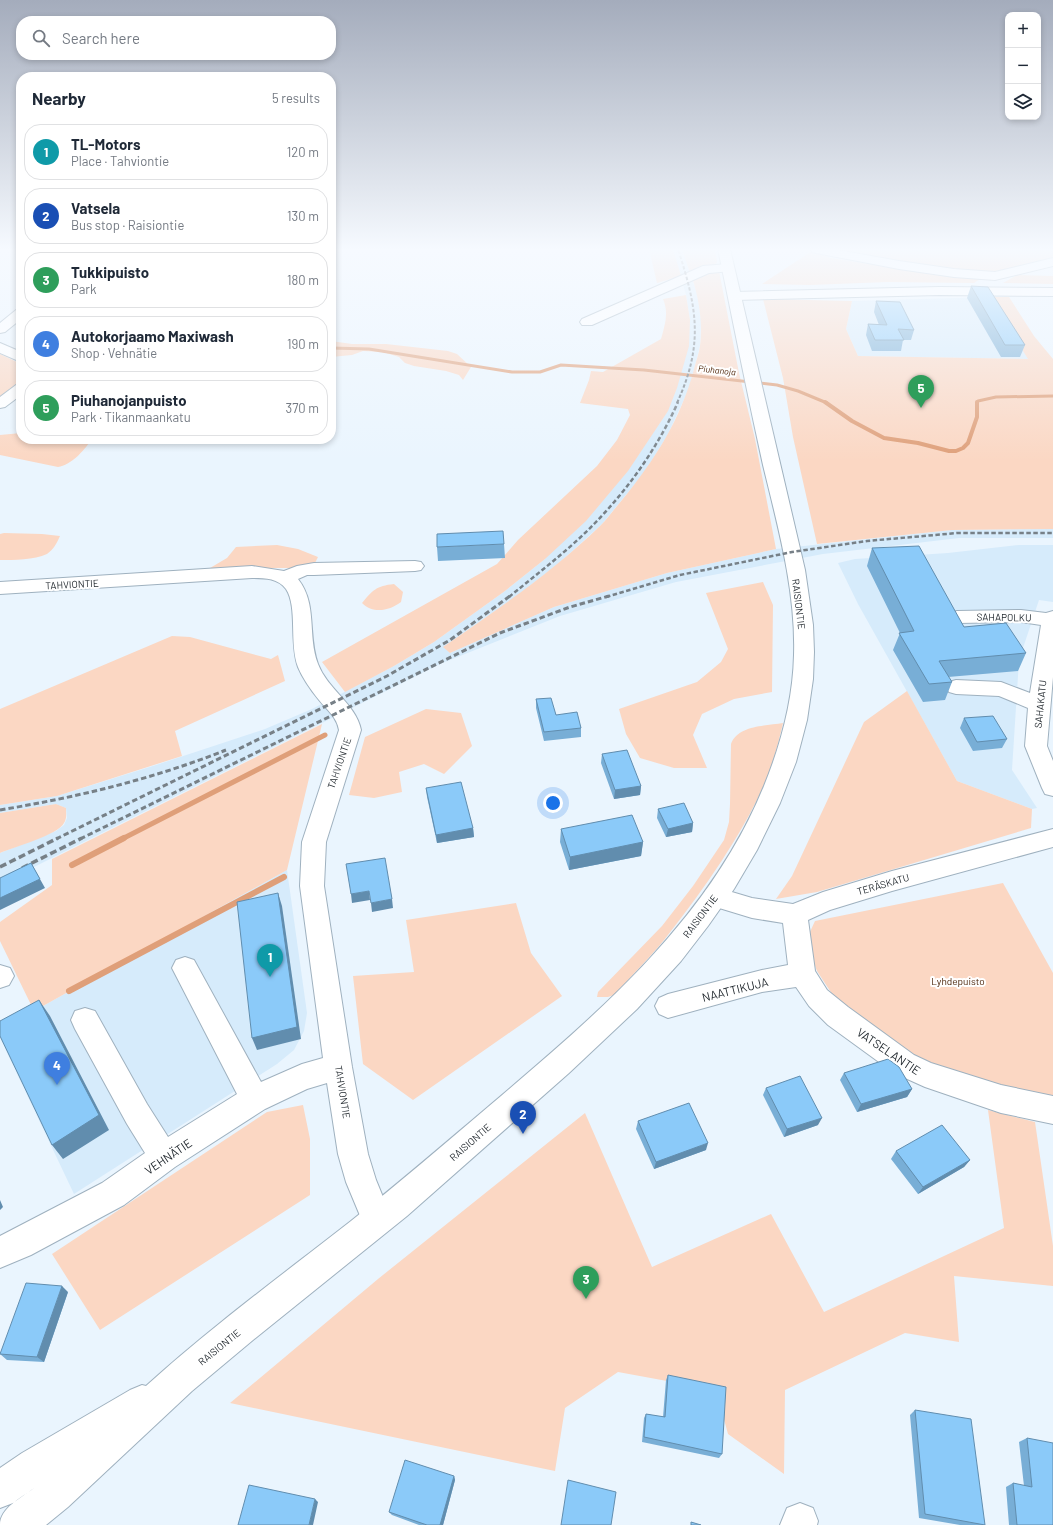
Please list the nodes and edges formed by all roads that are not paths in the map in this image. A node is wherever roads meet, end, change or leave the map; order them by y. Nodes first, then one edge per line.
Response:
1 (12, 320) edge
2 (591, 320) edge
3 (740, 320) edge
4 (587, 322) dead end
5 (0, 329) edge
6 (0, 347) edge
7 (16, 355) edge
8 (16, 392) edge
9 (0, 404) edge
10 (415, 566) dead end
11 (285, 578) junction
12 (0, 588) edge
13 (958, 617) edge
14 (1052, 618) edge
15 (956, 687) dead end
16 (1039, 704) junction
17 (1053, 788) edge
18 (1053, 838) edge
19 (715, 898) junction
20 (795, 915) junction
21 (185, 968) dead end
22 (802, 974) junction
23 (668, 1006) dead end
24 (85, 1020) dead end
25 (338, 1067) junction
26 (255, 1099) junction
27 (1053, 1110) edge
28 (164, 1157) junction
29 (377, 1219) junction
30 (0, 1252) edge
31 (179, 1379) junction
32 (0, 1490) edge
33 (16, 1525) edge

1 - 5 street
2 - 4 street
3 - 19 street, RAISIONTIE
6 - 7 street
8 - 9 street
10 - 11 street
11 - 12 street, TAHVIONTIE
11 - 25 street, TAHVIONTIE
13 - 14 street, SAHAPOLKU
14 - 16 street, SAHAKATU
15 - 16 street
16 - 17 street, SAHAKATU
18 - 20 street, TERÄSKATU
19 - 20 street
19 - 29 street, RAISIONTIE
20 - 22 street, VATSELANTIE
21 - 26 street
22 - 23 street, NAATTIKUJA
22 - 27 street, VATSELANTIE
24 - 28 street
25 - 26 street, VEHNÄTIE
25 - 29 street, TAHVIONTIE
26 - 28 street, VEHNÄTIE
28 - 30 street, VEHNÄTIE
29 - 31 street, RAISIONTIE
31 - 32 street, RAISIONTIE
31 - 33 street, RAISIONTIE

